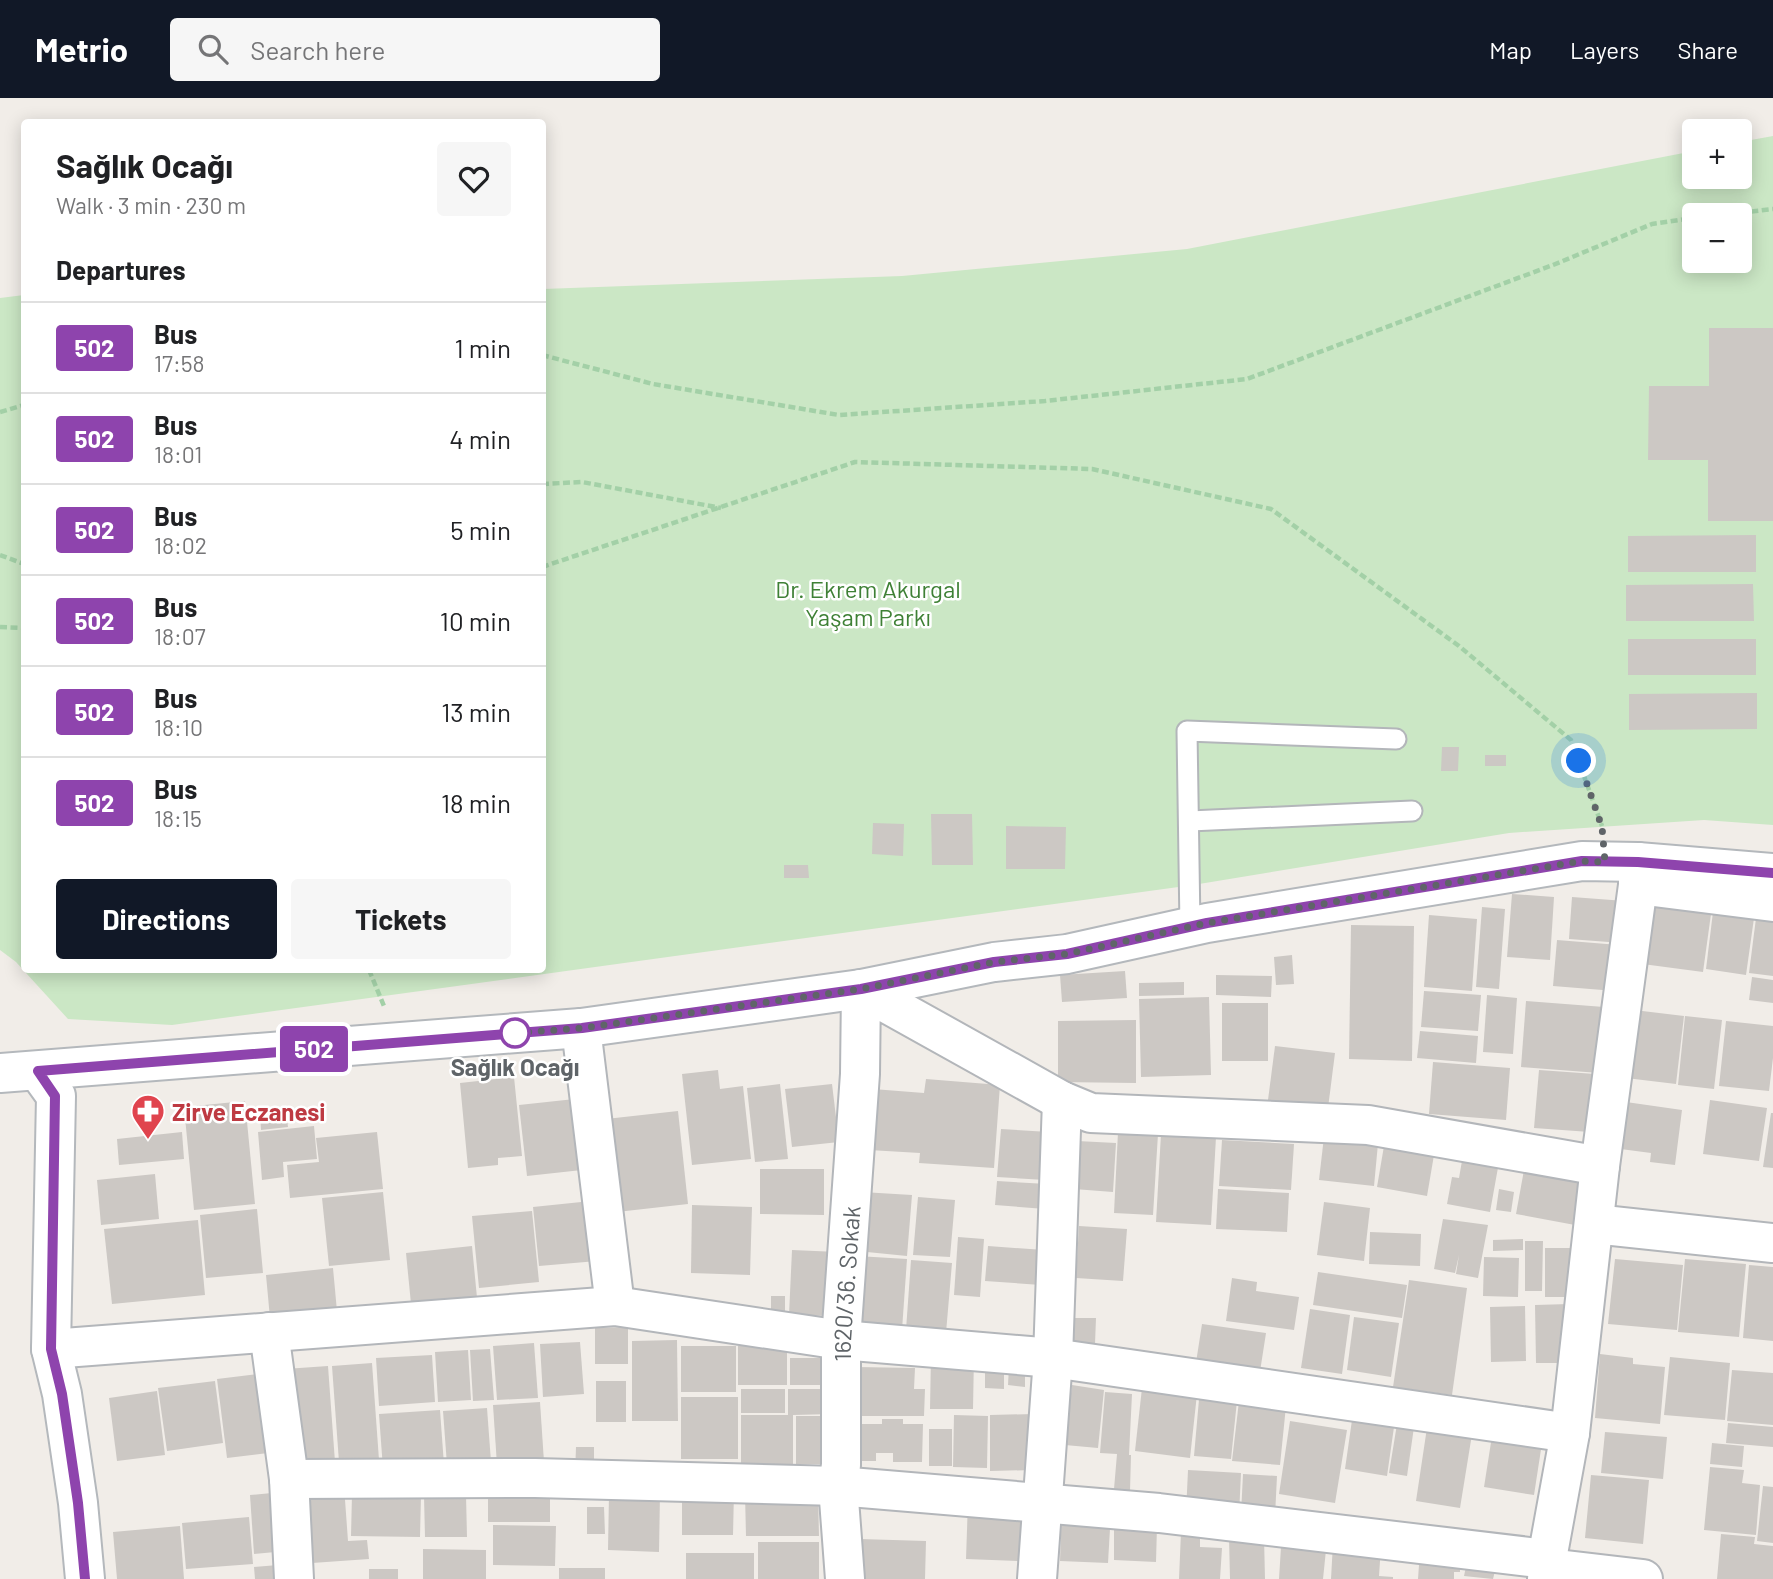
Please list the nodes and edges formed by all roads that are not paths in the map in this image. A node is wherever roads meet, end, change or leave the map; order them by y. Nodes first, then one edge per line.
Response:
1 (1396, 739) dead end
2 (1412, 811) dead end
3 (1190, 821) junction
4 (1627, 870) junction
5 (1773, 873) edge
6 (1773, 902) edge
7 (1190, 926) junction
8 (861, 989) junction
9 (582, 1028) junction
10 (38, 1071) junction
11 (0, 1073) edge
12 (1062, 1101) junction
13 (1600, 1167) junction
14 (1594, 1224) junction
15 (1773, 1243) edge
16 (615, 1306) junction
17 (269, 1332) junction
18 (841, 1340) junction
19 (51, 1349) junction
20 (1053, 1358) junction
21 (1570, 1433) junction
22 (289, 1479) junction
23 (838, 1486) junction
24 (1043, 1503) junction
25 (1547, 1569) edge
26 (85, 1579) edge
27 (295, 1579) edge
28 (845, 1579) edge
29 (1037, 1579) edge
30 (1643, 1579) edge

1 - 3 lane
2 - 3 lane
3 - 7 lane
4 - 5 street
4 - 6 street
4 - 7 street
4 - 13 street
7 - 8 street
8 - 9 street
8 - 12 street
8 - 18 street, 1620/36. Sokak
9 - 10 street
9 - 16 street
10 - 11 street
10 - 19 street
12 - 13 street
12 - 20 street
13 - 14 street
14 - 15 street
14 - 21 street
16 - 17 street
16 - 18 street
17 - 19 street
17 - 22 street
18 - 20 street
18 - 23 street, 1620/36. Sokak
19 - 26 street
20 - 21 street
20 - 24 street
21 - 25 street
22 - 23 street
22 - 27 street
23 - 24 street
23 - 28 street, 1620/36. Sokak
24 - 25 street
24 - 29 street
25 - 30 street

